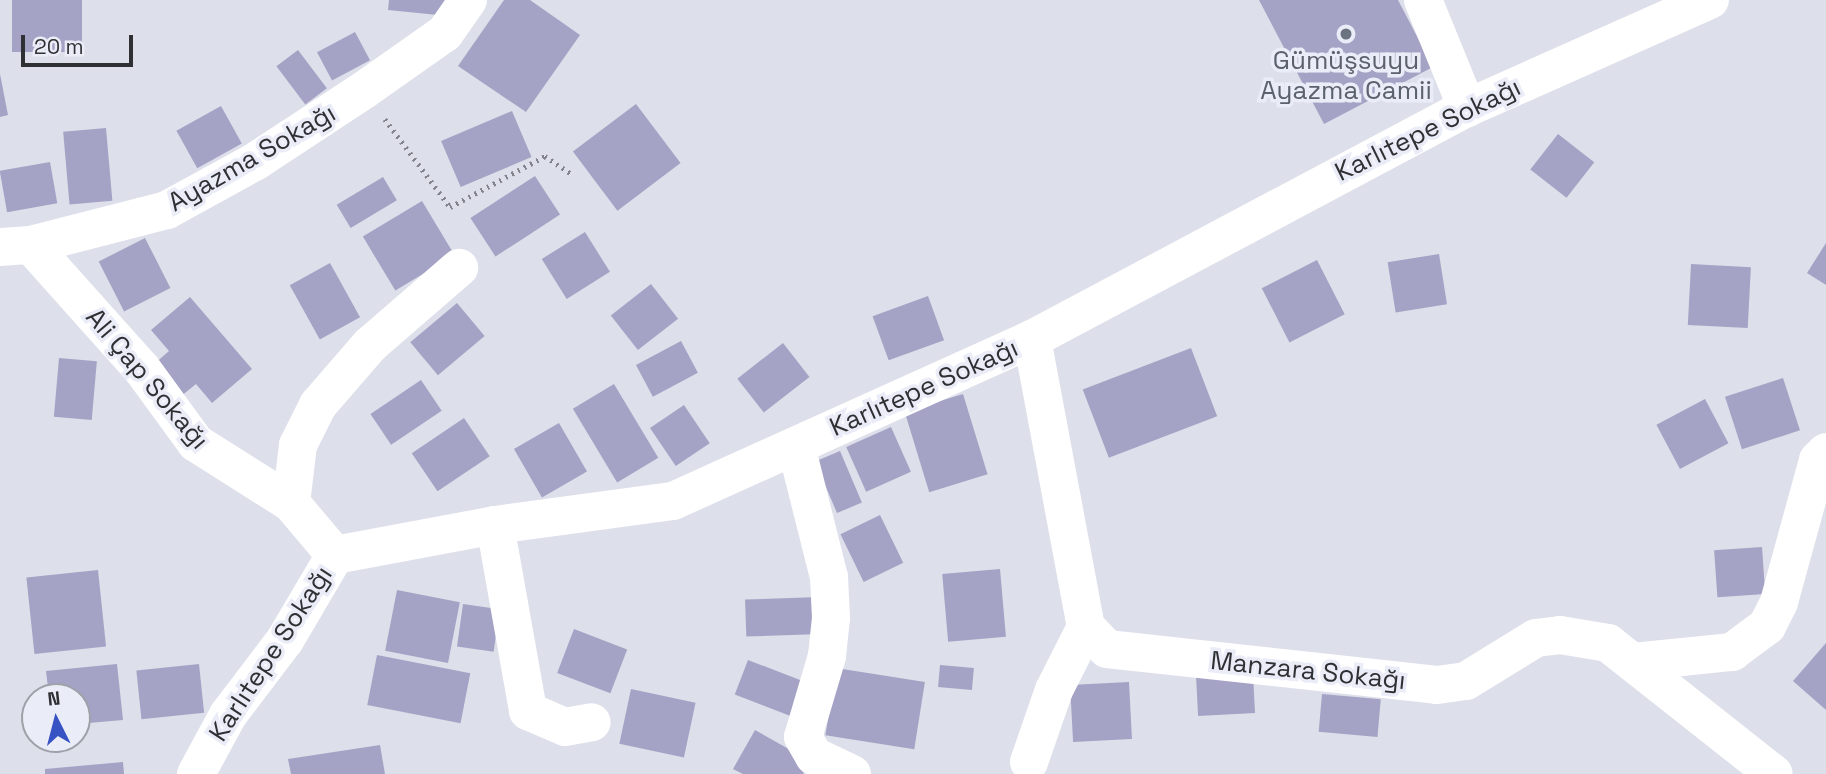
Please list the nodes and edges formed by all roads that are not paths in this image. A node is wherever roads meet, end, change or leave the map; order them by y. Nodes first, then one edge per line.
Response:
1 (468, 0) edge
2 (1423, 0) edge
3 (1710, 0) edge
4 (1467, 108) junction
5 (8, 247) edge
6 (459, 268) dead end
7 (1032, 339) junction
8 (796, 446) junction
9 (1826, 452) edge
10 (291, 503) junction
11 (495, 525) junction
12 (335, 555) junction
13 (1086, 627) junction
14 (1633, 662) junction
15 (592, 722) dead end
16 (1029, 762) dead end
17 (1756, 769) edge
18 (196, 774) edge
19 (852, 774) edge

1 - 5 street, Ayazma Sokağı
2 - 4 street
3 - 4 street, Karlıtepe Sokağı
4 - 7 street, Karlıtepe Sokağı
5 - 10 street, Ali Çap Sokağı
6 - 10 street
7 - 8 street, Karlıtepe Sokağı
7 - 13 street
8 - 11 street, Karlıtepe Sokağı
8 - 19 street
9 - 14 street
10 - 12 street, Ali Çap Sokağı
11 - 12 street, Karlıtepe Sokağı
11 - 15 street
12 - 18 street, Karlıtepe Sokağı
13 - 14 street, Manzara Sokağı
13 - 16 street
14 - 17 street, Manzara Sokağı

